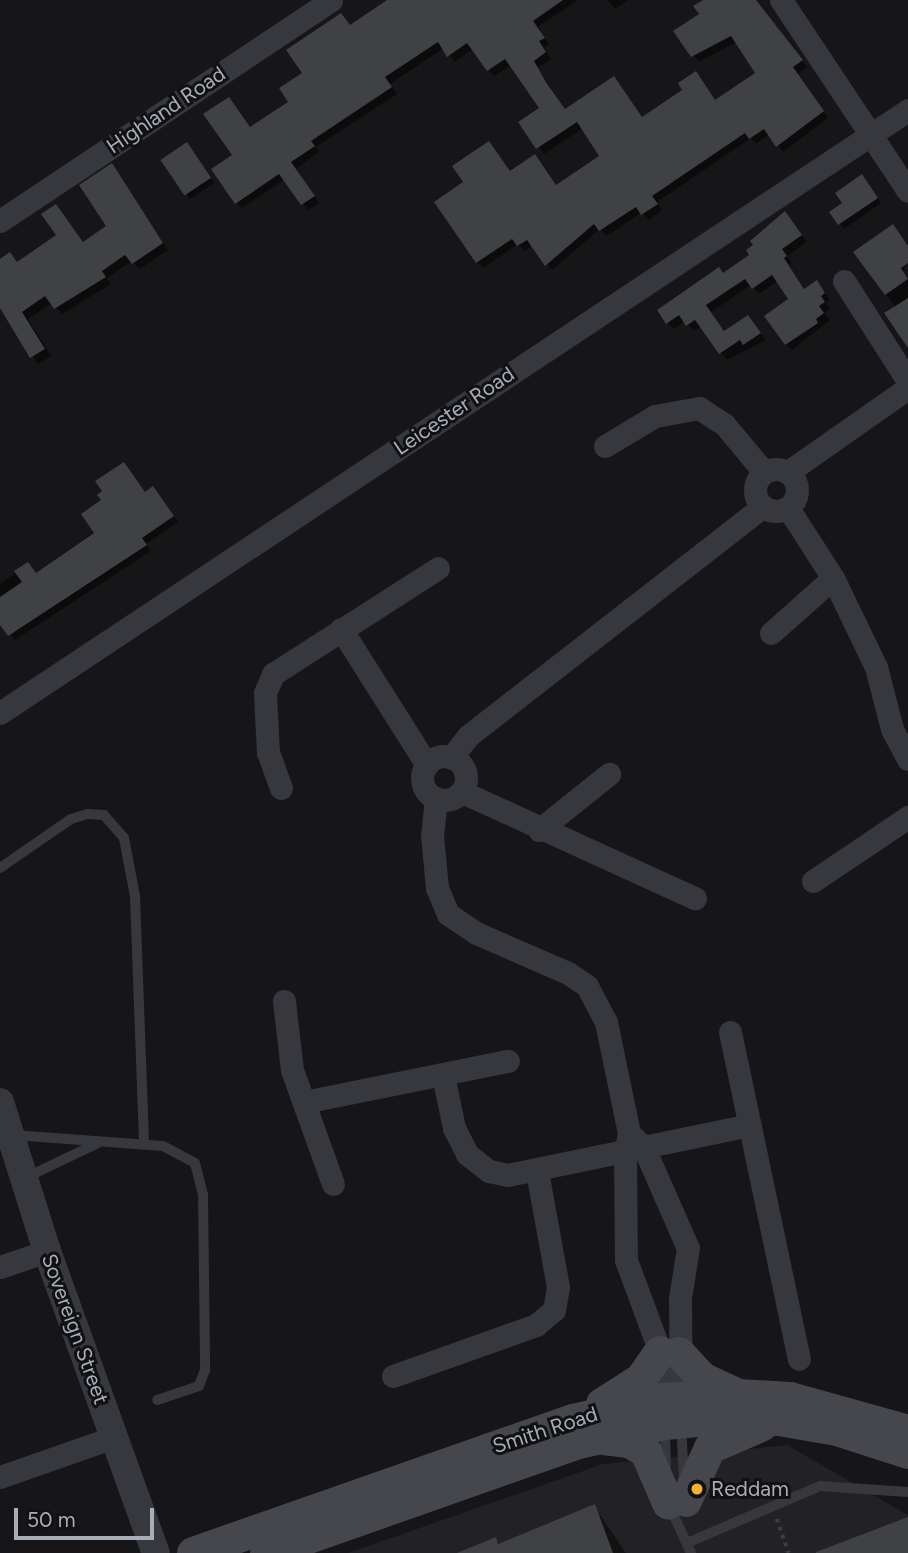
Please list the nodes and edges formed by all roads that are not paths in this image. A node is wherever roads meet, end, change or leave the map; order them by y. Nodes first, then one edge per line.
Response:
1 (331, 0) edge
2 (781, 0) edge
3 (908, 110) edge
4 (870, 135) junction
5 (908, 191) edge
6 (0, 221) edge
7 (844, 281) dead end
8 (908, 381) edge
9 (908, 388) edge
10 (605, 446) dead end
11 (764, 472) junction
12 (788, 472) junction
13 (762, 507) junction
14 (788, 508) junction
15 (438, 568) dead end
16 (833, 578) junction
17 (341, 629) junction
18 (771, 633) dead end
19 (0, 713) edge
20 (451, 758) junction
21 (908, 759) edge
22 (427, 765) junction
23 (609, 774) dead end
24 (281, 788) dead end
25 (462, 792) junction
26 (436, 798) junction
27 (908, 817) edge
28 (539, 830) junction
29 (0, 868) edge
30 (813, 881) dead end
31 (695, 898) dead end
32 (284, 1001) dead end
33 (730, 1032) dead end
34 (508, 1061) dead end
35 (443, 1075) junction
36 (0, 1102) edge
37 (304, 1102) junction
38 (750, 1125) junction
39 (12, 1135) junction
40 (98, 1143) junction
41 (144, 1144) junction
42 (633, 1145) junction
43 (537, 1172) junction
44 (25, 1178) junction
45 (332, 1184) dead end
46 (47, 1251) junction
47 (0, 1267) edge
48 (680, 1298) junction
49 (641, 1303) junction
50 (669, 1352) junction
51 (799, 1359) dead end
52 (393, 1376) dead end
53 (738, 1395) junction
54 (157, 1400) dead end
55 (672, 1411) junction
56 (779, 1420) junction
57 (583, 1429) junction
58 (908, 1430) edge
59 (114, 1437) junction
60 (908, 1453) edge
61 (0, 1477) edge
62 (908, 1492) edge
63 (678, 1510) junction
64 (689, 1548) edge
65 (156, 1553) edge
66 (193, 1553) edge
67 (266, 1553) edge

1 - 6 street, Highland Road
2 - 4 street
3 - 4 street, Leicester Road
4 - 5 street
4 - 19 street, Leicester Road
7 - 8 street
9 - 12 street
10 - 11 street
11 - 12 street
11 - 13 street
12 - 14 street
13 - 14 street
13 - 20 street
14 - 16 street
15 - 17 street
16 - 18 street
16 - 21 street
17 - 22 street
17 - 24 street
20 - 22 street
20 - 25 street
22 - 26 street
23 - 28 street
25 - 26 street
25 - 28 street
26 - 42 street
27 - 30 street
28 - 31 street
29 - 41 lane
32 - 37 street
33 - 38 street
34 - 35 street
35 - 37 street
35 - 43 street
36 - 39 street, Sovereign Street
37 - 45 street
38 - 42 street
38 - 51 street
39 - 40 lane
39 - 44 street, Sovereign Street
40 - 41 lane
40 - 44 lane
41 - 54 lane
42 - 43 street
42 - 48 street
42 - 49 street
43 - 52 street
44 - 46 street, Sovereign Street
46 - 47 street
46 - 59 street, Sovereign Street
48 - 49 street
48 - 50 street
49 - 50 street
50 - 53 main road
50 - 55 street
50 - 57 main road
53 - 55 main road, Smith Road
53 - 58 main road, Smith Road
55 - 56 main road, Smith Road
55 - 57 main road, Smith Road
55 - 63 lane
55 - 63 lane
56 - 60 main road, Smith Road
56 - 63 main road
57 - 63 main road
57 - 66 main road, Smith Road
57 - 67 main road, Smith Road
59 - 61 street
59 - 65 street, Sovereign Street
62 - 64 lane
63 - 64 lane

